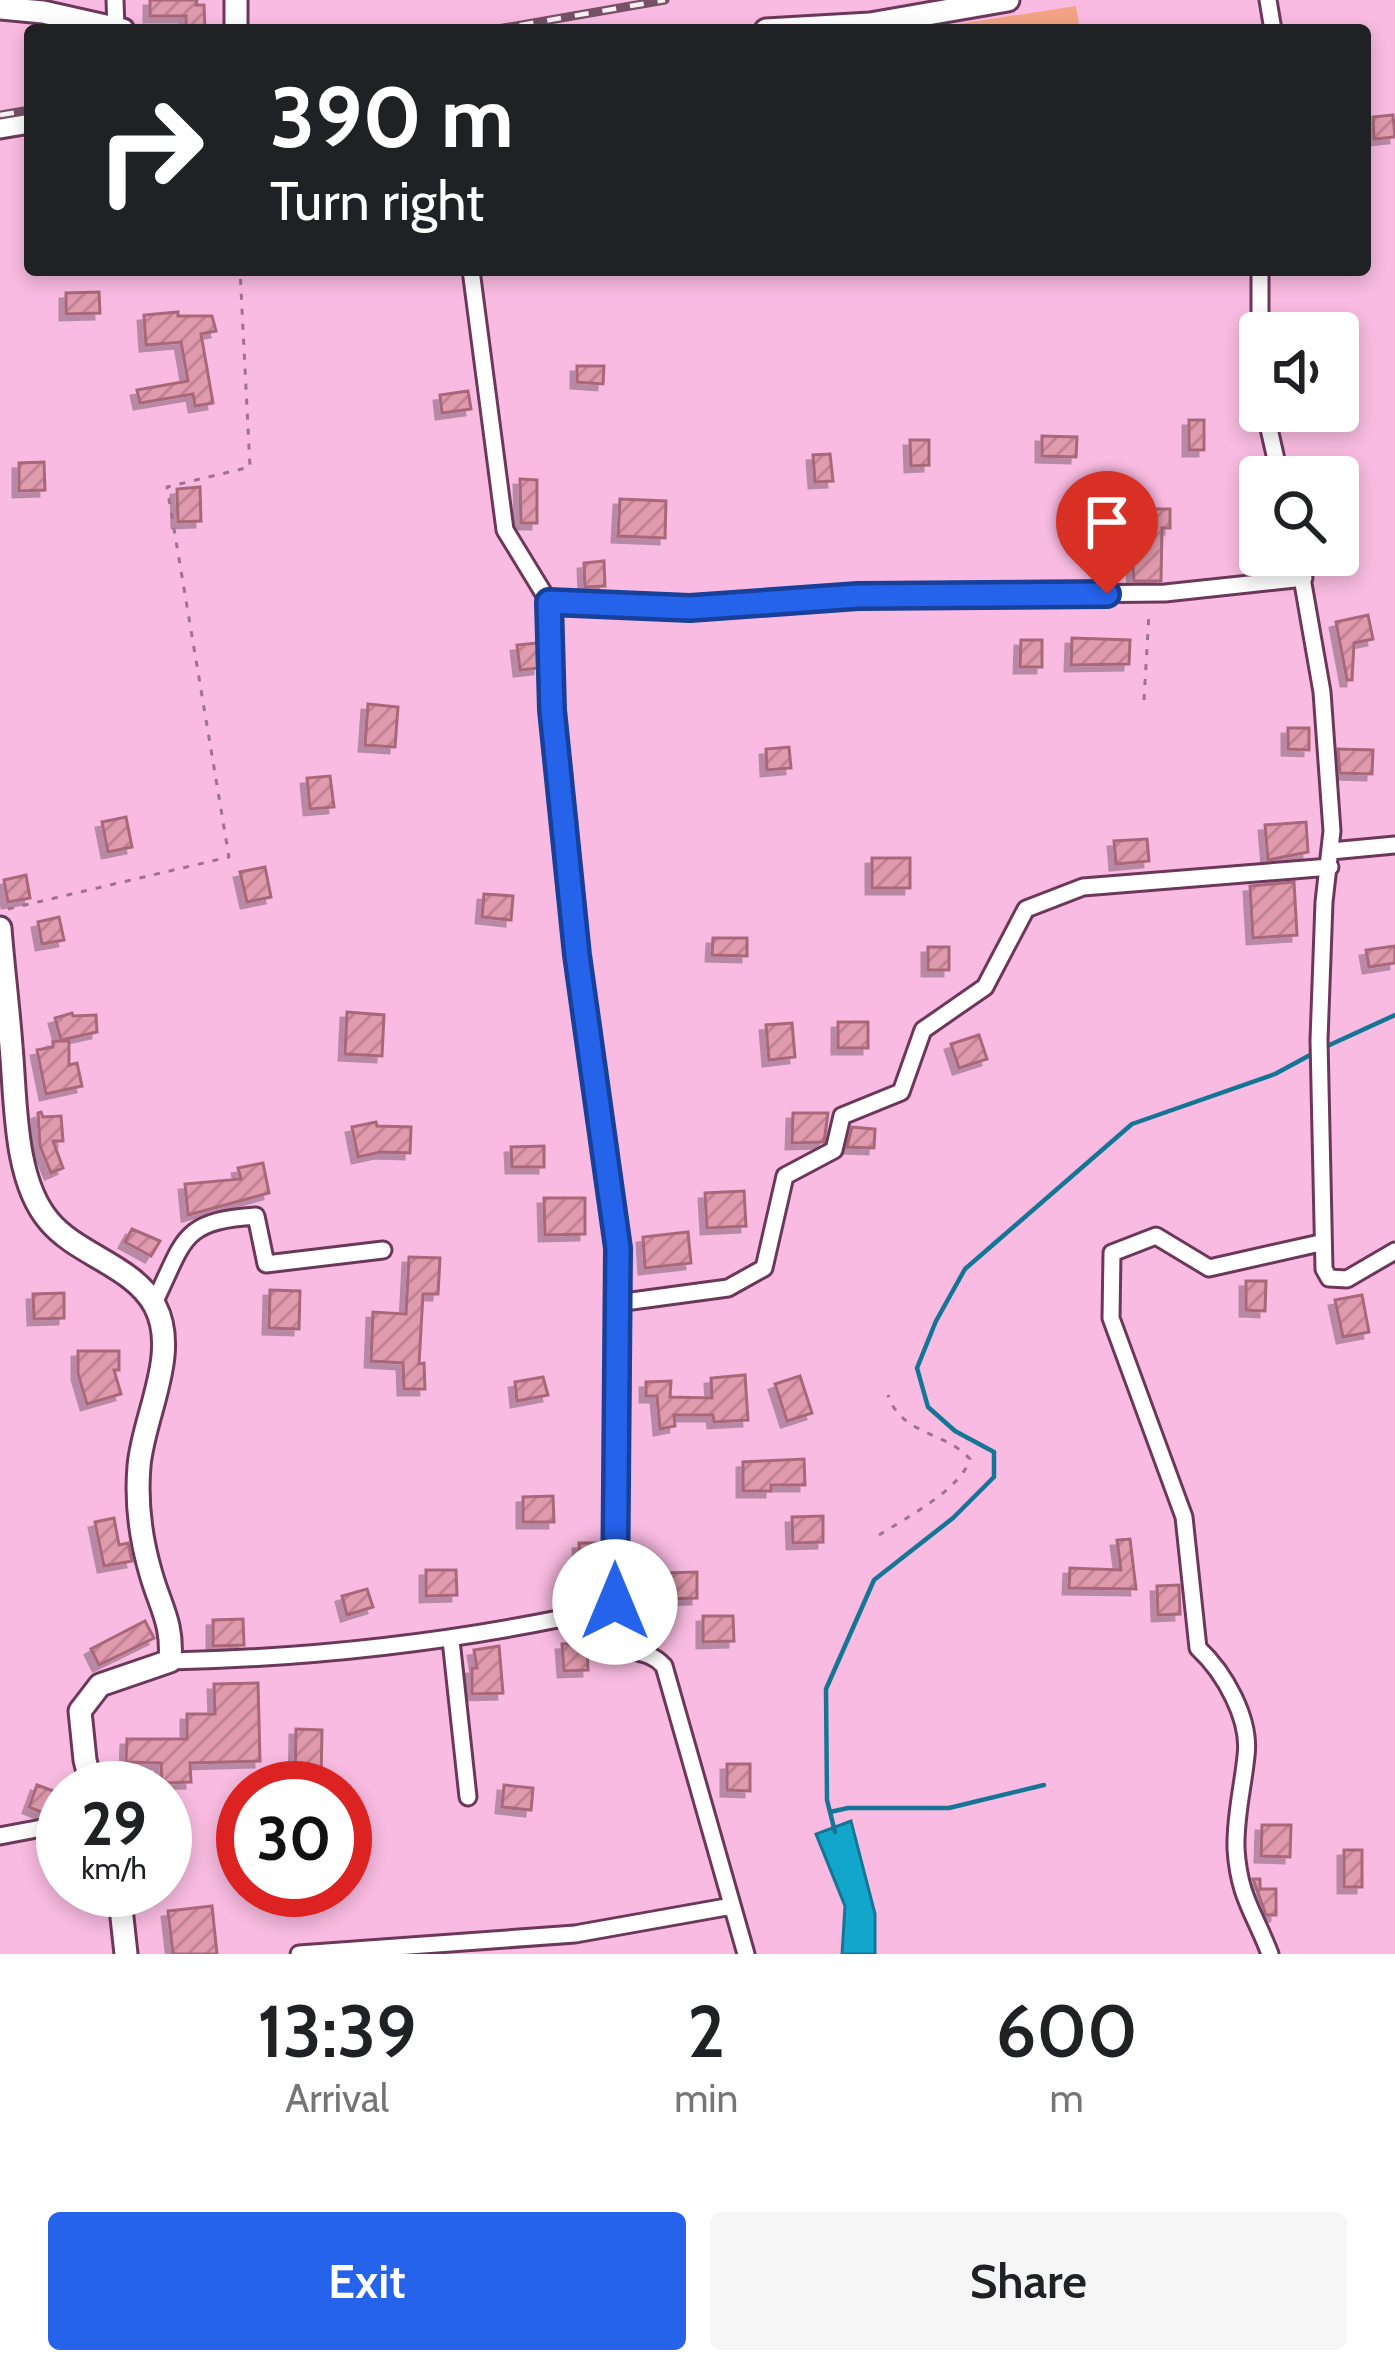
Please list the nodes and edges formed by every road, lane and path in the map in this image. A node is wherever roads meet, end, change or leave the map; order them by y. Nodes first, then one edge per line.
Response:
1 (1008, 0) edge
2 (0, 8) edge
3 (97, 24) edge
4 (870, 24) edge
5 (239, 276) edge
6 (472, 276) edge
7 (1260, 276) edge
8 (1260, 312) edge
9 (1304, 578) joint
10 (1150, 593) junction
11 (549, 602) junction
12 (1144, 700) dead end
13 (1395, 845) edge
14 (1330, 859) junction
15 (0, 911) edge
16 (0, 928) edge
17 (1, 955) edge
18 (1320, 1243) junction
19 (383, 1250) dead end
20 (1395, 1251) edge
21 (154, 1303) junction
22 (617, 1303) junction
23 (888, 1395) dead end
24 (879, 1534) dead end
25 (451, 1640) junction
26 (614, 1645) junction
27 (170, 1661) junction
28 (85, 1761) edge
29 (468, 1797) dead end
30 (36, 1829) edge
31 (0, 1836) edge
32 (732, 1906) junction
33 (122, 1917) edge
34 (126, 1954) edge
35 (299, 1954) edge
36 (746, 1954) edge
37 (1270, 1954) edge

1 - 4 street
2 - 3 street
5 - 15 path
6 - 11 street
7 - 8 street
9 - 10 street
9 - 14 street
10 - 11 street
10 - 12 path
11 - 22 street
13 - 14 street
14 - 18 street
14 - 22 street
16 - 17 street
17 - 21 street
18 - 20 street
18 - 37 street
19 - 21 street
21 - 27 street
22 - 26 street
23 - 24 path
25 - 26 street
25 - 27 street
25 - 29 street
26 - 32 street
27 - 28 street
30 - 31 street
32 - 35 street
32 - 36 street
33 - 34 street

